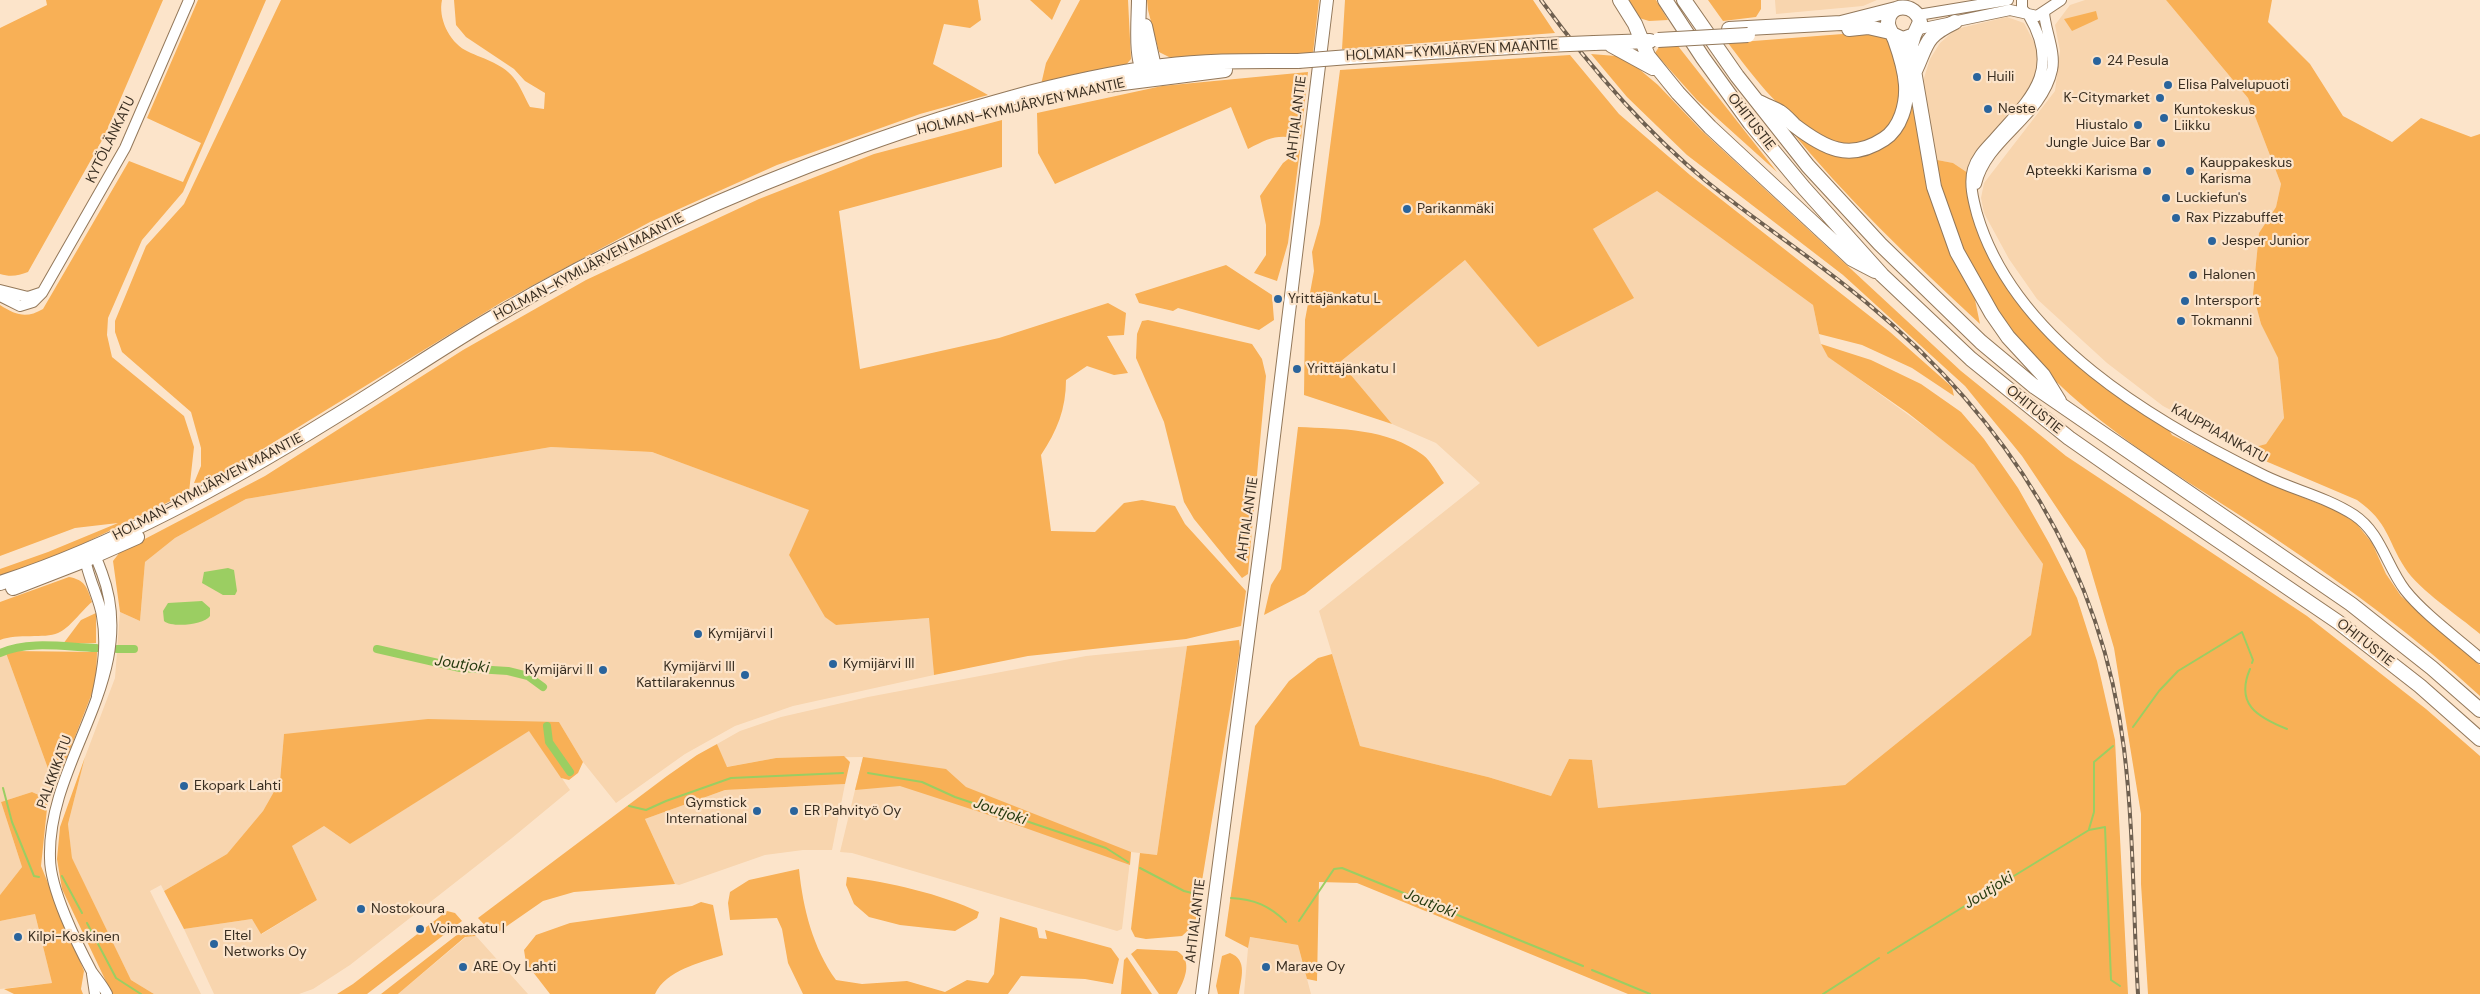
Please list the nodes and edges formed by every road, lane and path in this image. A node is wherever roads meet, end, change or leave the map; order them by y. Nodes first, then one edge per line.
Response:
1 (189, 0) edge
2 (1141, 0) edge
3 (1322, 0) edge
4 (1327, 0) edge
5 (1664, 0) edge
6 (1684, 0) edge
7 (2008, 0) edge
8 (2022, 0) edge
9 (2061, 0) edge
10 (1622, 3) edge
11 (2045, 8) edge
12 (1896, 9) junction
13 (1918, 15) junction
14 (2028, 15) junction
15 (1954, 22) junction
16 (1746, 31) junction
17 (1916, 32) junction
18 (1891, 33) junction
19 (1625, 36) junction
20 (1641, 39) junction
21 (1600, 42) junction
22 (1320, 48) junction
23 (1915, 71) junction
24 (1149, 72) junction
25 (1660, 72) junction
26 (1756, 101) junction
27 (1975, 202) junction
28 (1882, 275) junction
29 (0, 290) edge
30 (6, 297) edge
31 (2060, 404) junction
32 (89, 555) junction
33 (0, 583) edge
34 (0, 592) edge
35 (2480, 658) edge
36 (2480, 710) edge
37 (2480, 739) edge
38 (92, 971) junction
39 (96, 994) edge
40 (107, 994) edge
41 (1202, 994) edge

1 - 30 street, KYTÖLÄNKATU
2 - 24 highway
3 - 22 main road, AHTIALANTIE
4 - 22 main road, AHTIALANTIE
5 - 28 highway, OHITUSTIE
6 - 26 highway, OHITUSTIE
7 - 13 street
8 - 14 street, KAUPPIAANKATU
9 - 11 street
10 - 19 highway
10 - 20 highway
11 - 14 street
11 - 27 street, KAUPPIAANKATU
12 - 13 highway
12 - 16 highway, HOLMAN–KYMIJÄRVEN MAANTIE
12 - 18 highway
13 - 17 highway
14 - 15 street
14 - 27 street, KAUPPIAANKATU
15 - 17 street
15 - 23 highway
16 - 18 highway, HOLMAN–KYMIJÄRVEN MAANTIE
16 - 20 highway, HOLMAN–KYMIJÄRVEN MAANTIE, bridge
17 - 18 highway
17 - 23 highway
18 - 26 highway
19 - 20 highway, HOLMAN–KYMIJÄRVEN MAANTIE
19 - 21 highway, HOLMAN–KYMIJÄRVEN MAANTIE
20 - 21 highway, HOLMAN–KYMIJÄRVEN MAANTIE
20 - 25 highway
21 - 24 highway, HOLMAN–KYMIJÄRVEN MAANTIE, bridge
21 - 25 highway
22 - 41 main road, AHTIALANTIE
23 - 31 highway
24 - 32 highway, HOLMAN–KYMIJÄRVEN MAANTIE
25 - 28 highway
26 - 31 highway, OHITUSTIE
27 - 35 street, KAUPPIAANKATU
28 - 37 highway, OHITUSTIE
29 - 30 street
31 - 36 highway, OHITUSTIE
32 - 33 highway, HOLMAN–KYMIJÄRVEN MAANTIE
32 - 34 highway, HOLMAN–KYMIJÄRVEN MAANTIE
32 - 38 street, PALKKIKATU
38 - 39 street
38 - 40 street

